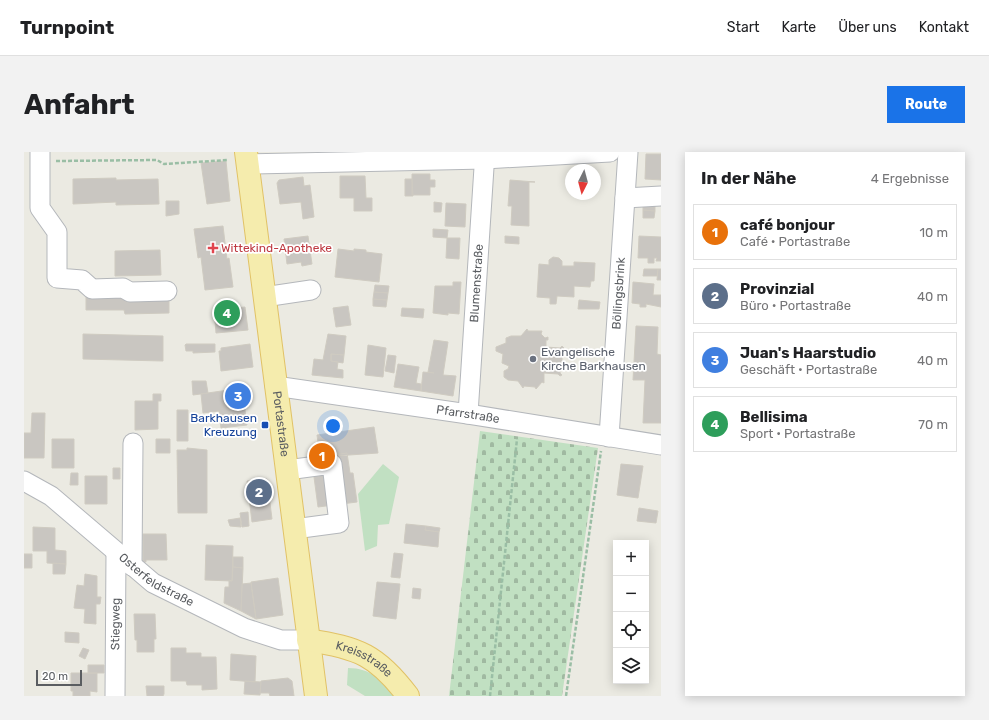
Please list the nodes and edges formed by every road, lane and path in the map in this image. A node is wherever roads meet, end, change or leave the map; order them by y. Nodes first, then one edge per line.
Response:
1 (610, 152) edge
2 (628, 152) edge
3 (40, 156) edge
4 (485, 156) edge
5 (247, 158) edge
6 (661, 196) edge
7 (625, 198) junction
8 (311, 290) dead end
9 (167, 291) dead end
10 (264, 296) junction
11 (275, 386) junction
12 (468, 414) junction
13 (518, 422) junction
14 (606, 436) junction
15 (133, 443) dead end
16 (661, 445) edge
17 (287, 470) junction
18 (24, 480) edge
19 (294, 529) junction
20 (116, 553) junction
21 (132, 566) junction
22 (308, 640) junction
23 (115, 696) edge
24 (316, 696) edge
25 (408, 696) edge
26 (490, 696) edge
27 (566, 696) edge

1 - 4 street
2 - 7 street, Böllingsbrink
3 - 5 path
3 - 9 street
4 - 5 street
4 - 12 street, Blumenstraße
5 - 10 main road, Portastraße
6 - 7 street
7 - 14 street, Böllingsbrink
8 - 10 street
10 - 11 main road, Portastraße
11 - 12 street, Pfarrstraße
11 - 17 main road, Portastraße
12 - 13 street, Pfarrstraße
13 - 14 street, Pfarrstraße
13 - 26 path
14 - 16 street, Pfarrstraße
14 - 27 path
15 - 21 street
17 - 19 main road, Portastraße
17 - 19 street
18 - 20 street, Osterfeldstraße
19 - 22 main road, Portastraße
20 - 21 street, Osterfeldstraße
20 - 23 street, Stiegweg
21 - 22 street, Osterfeldstraße
22 - 24 main road, Portastraße
22 - 25 main road, Kreisstraße

